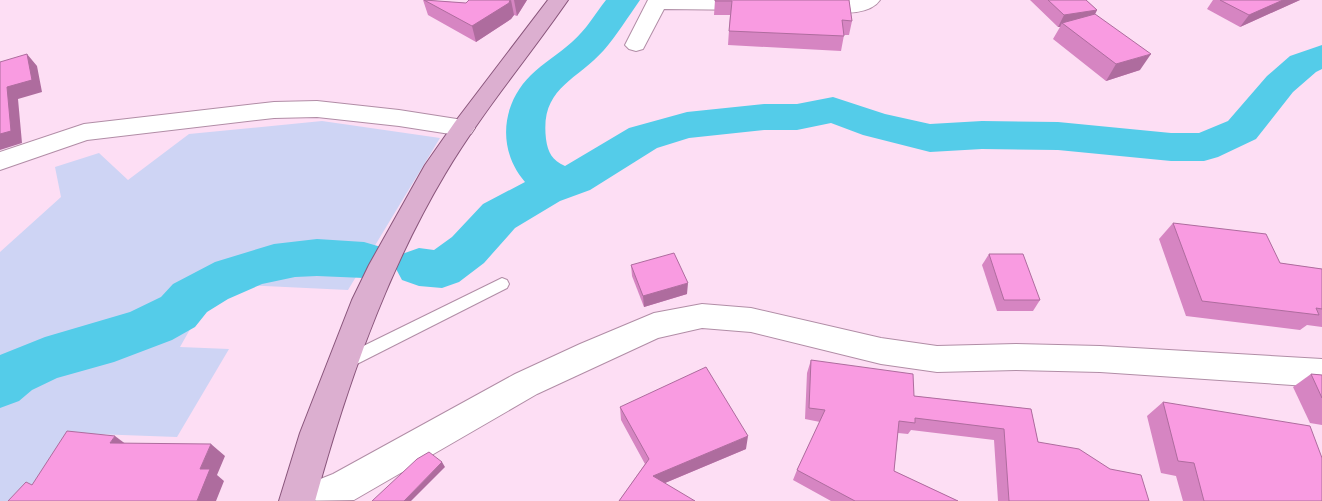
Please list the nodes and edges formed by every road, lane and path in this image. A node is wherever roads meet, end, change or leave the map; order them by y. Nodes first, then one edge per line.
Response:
1 (558, 0) edge
2 (870, 0) edge
3 (657, 2) edge
4 (768, 5) edge
5 (792, 6) edge
6 (636, 45) dead end
7 (463, 128) junction
8 (0, 161) edge
9 (502, 284) dead end
10 (343, 363) junction
11 (1322, 373) edge
12 (342, 494) edge
13 (297, 501) edge
14 (307, 501) edge

1 - 7 main road
2 - 5 street
3 - 4 street
3 - 6 street
7 - 8 street
7 - 10 main road
9 - 10 lane
10 - 13 main road
11 - 12 street
12 - 14 street

